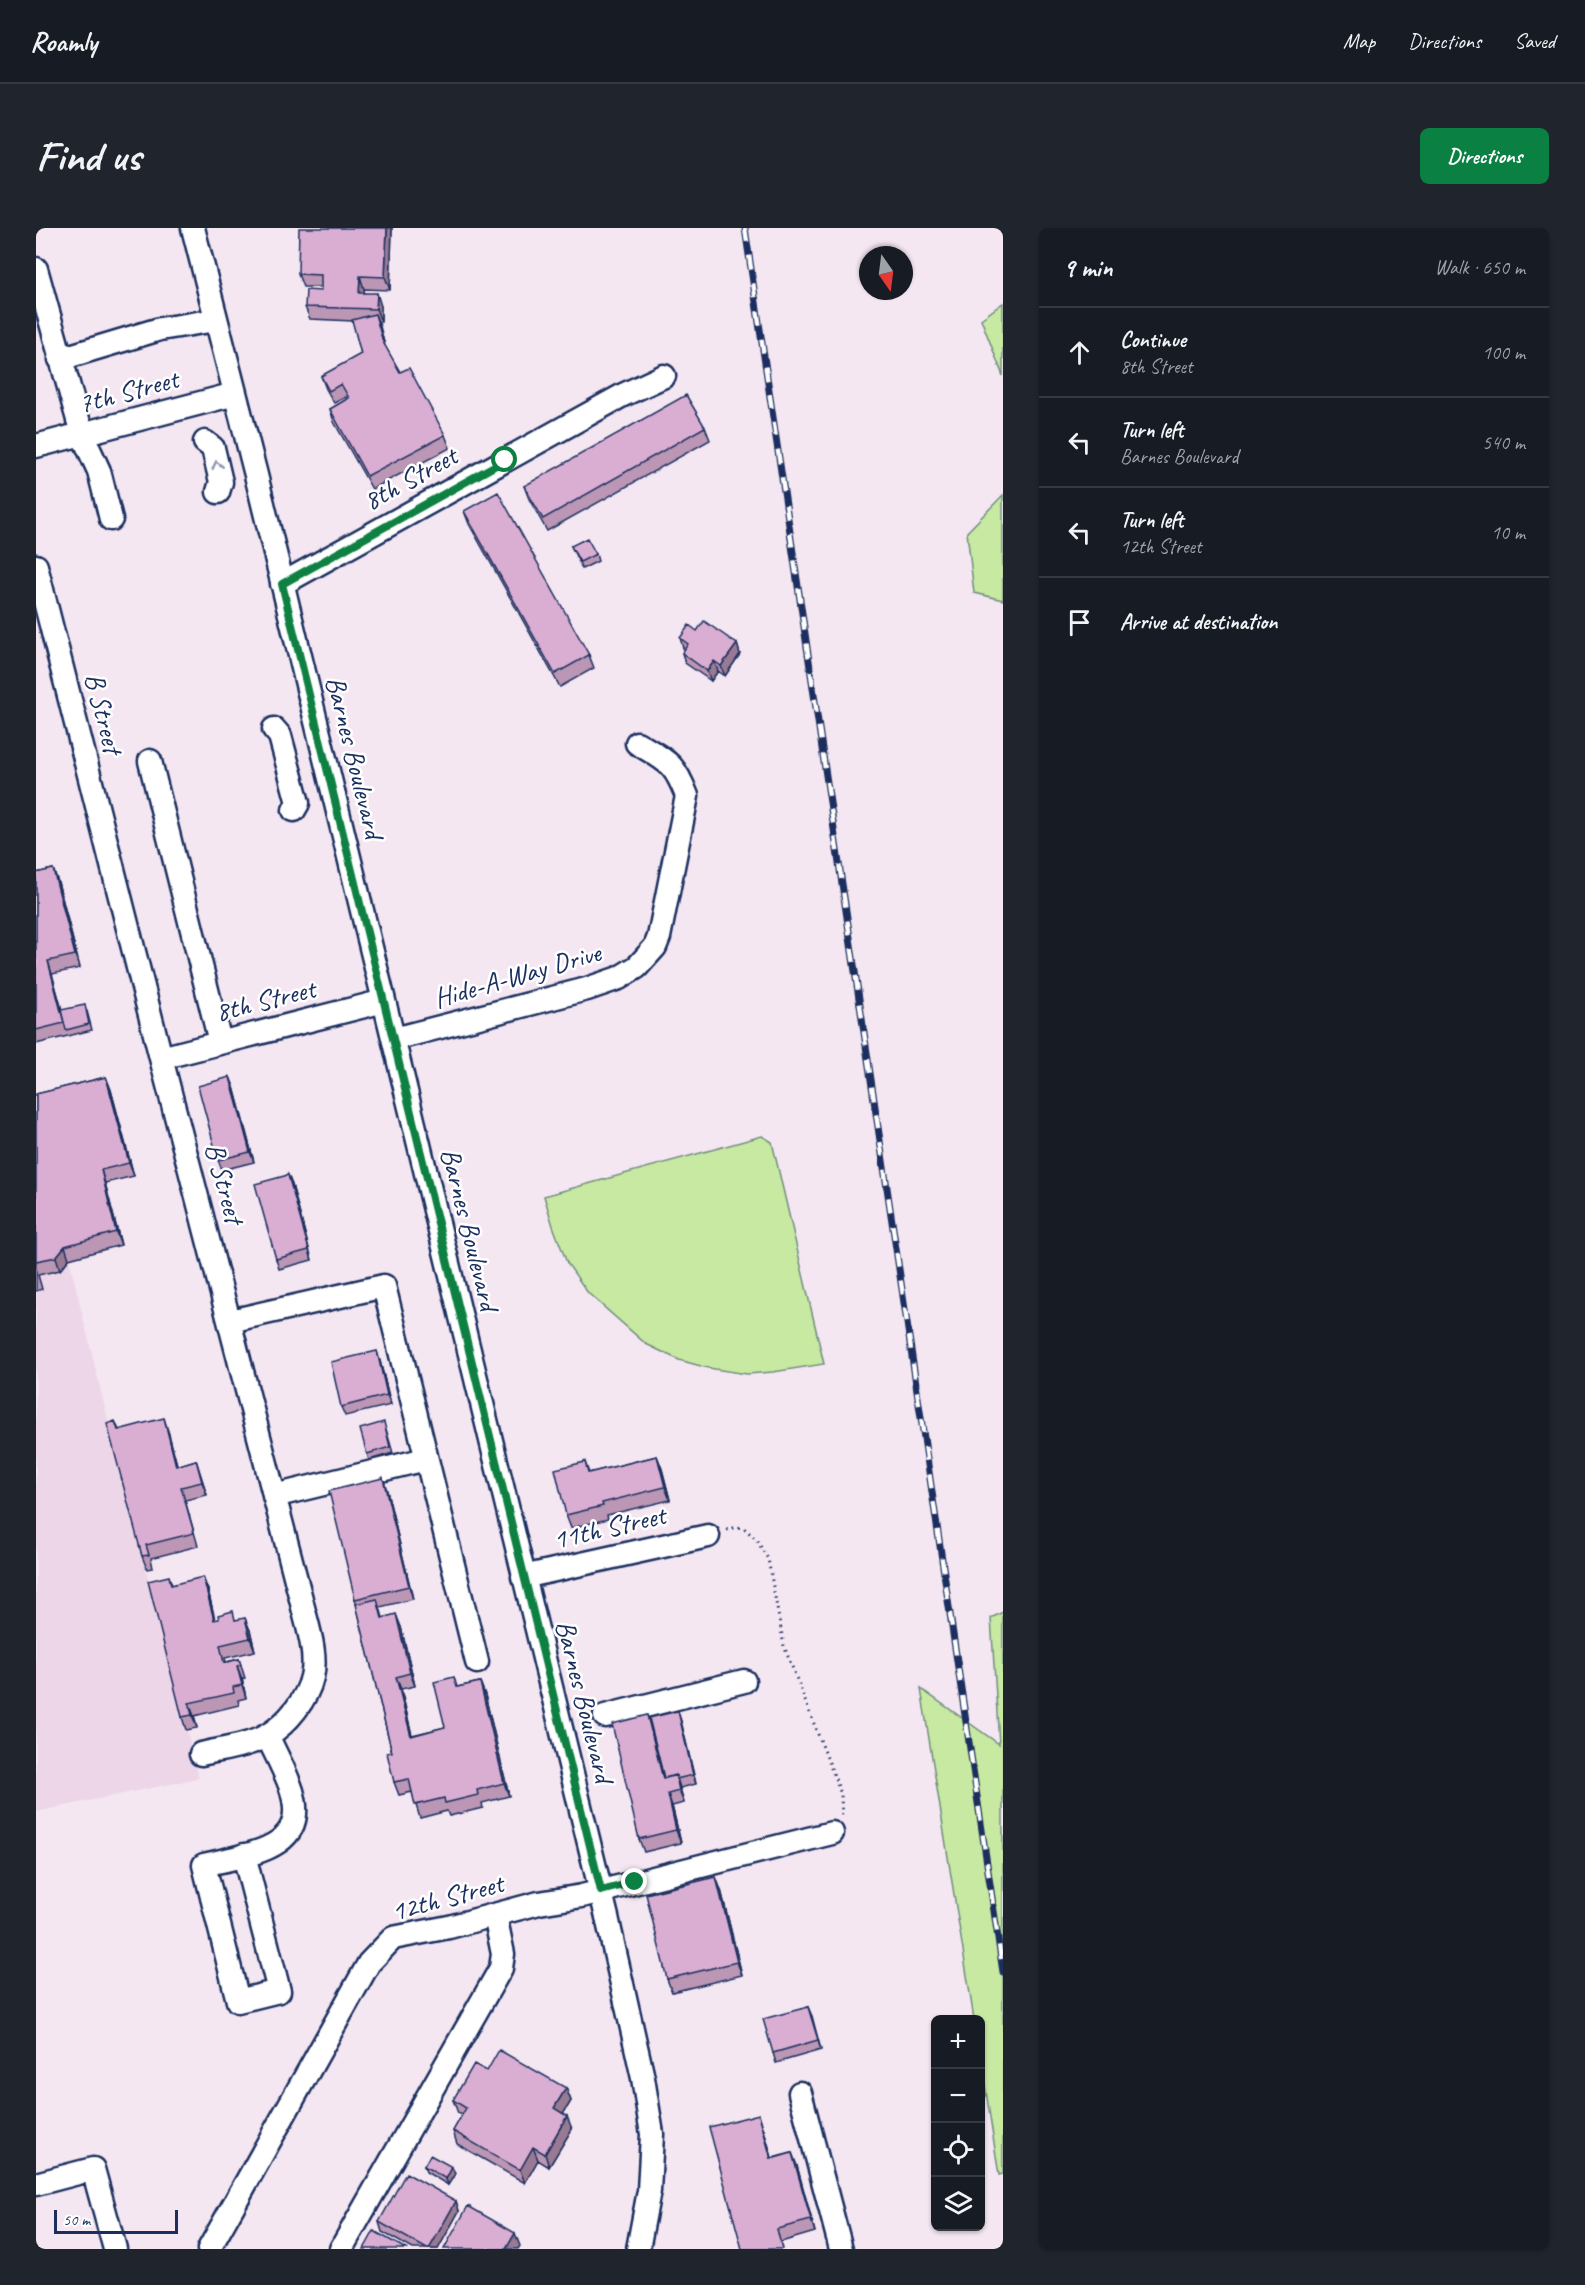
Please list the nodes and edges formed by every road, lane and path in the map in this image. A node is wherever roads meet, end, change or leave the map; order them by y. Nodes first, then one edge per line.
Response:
1 (193, 228) edge
2 (36, 269) edge
3 (216, 320) junction
4 (60, 358) junction
5 (664, 376) dead end
6 (235, 394) junction
7 (82, 434) junction
8 (205, 442) dead end
9 (36, 446) edge
10 (218, 492) dead end
11 (111, 519) dead end
12 (36, 566) edge
13 (282, 584) junction
14 (274, 729) dead end
15 (637, 743) dead end
16 (150, 761) dead end
17 (294, 810) dead end
18 (384, 1001) junction
19 (394, 1040) junction
20 (220, 1042) junction
21 (160, 1058) junction
22 (230, 1321) junction
23 (426, 1459) junction
24 (274, 1496) junction
25 (708, 1536) joint
26 (523, 1576) junction
27 (477, 1662) dead end
28 (744, 1681) dead end
29 (605, 1716) dead end
30 (267, 1735) junction
31 (201, 1754) dead end
32 (832, 1833) joint
33 (244, 1855) junction
34 (601, 1891) junction
35 (495, 1915) junction
36 (800, 2093) dead end
37 (36, 2184) edge
38 (115, 2249) edge
39 (210, 2249) edge
40 (341, 2249) edge
41 (638, 2249) edge
42 (841, 2249) edge

1 - 3 street, Barnes Boulevard
2 - 4 street
3 - 4 street
3 - 6 street, Barnes Boulevard
4 - 7 street
5 - 13 street, 8th Street
6 - 7 street, 7th Street
6 - 13 street, Barnes Boulevard
7 - 9 street, 7th Street
7 - 11 street
10 -> 8 street
12 - 21 street, B Street
13 - 18 street, Barnes Boulevard
14 - 17 street
15 - 19 street, Hide-A-Way Drive
16 - 20 street
18 - 19 street, Barnes Boulevard
18 - 20 street, 8th Street
19 - 26 street, Barnes Boulevard
20 - 21 street, 8th Street
21 - 22 street, B Street
22 - 23 street
22 - 24 street, B Street
23 - 24 street
23 - 27 street
24 - 30 street, B Street
25 - 26 street, 11th Street
25 - 32 path
26 - 34 street, Barnes Boulevard
28 - 29 street
30 - 31 street, B Street
30 - 33 street
32 - 34 street, 12th Street
33 - 33 street
34 - 35 street, 12th Street
34 - 41 street, Barnes Boulevard
35 - 39 street, 12th Street
35 - 40 street
36 - 42 street
37 - 38 street

